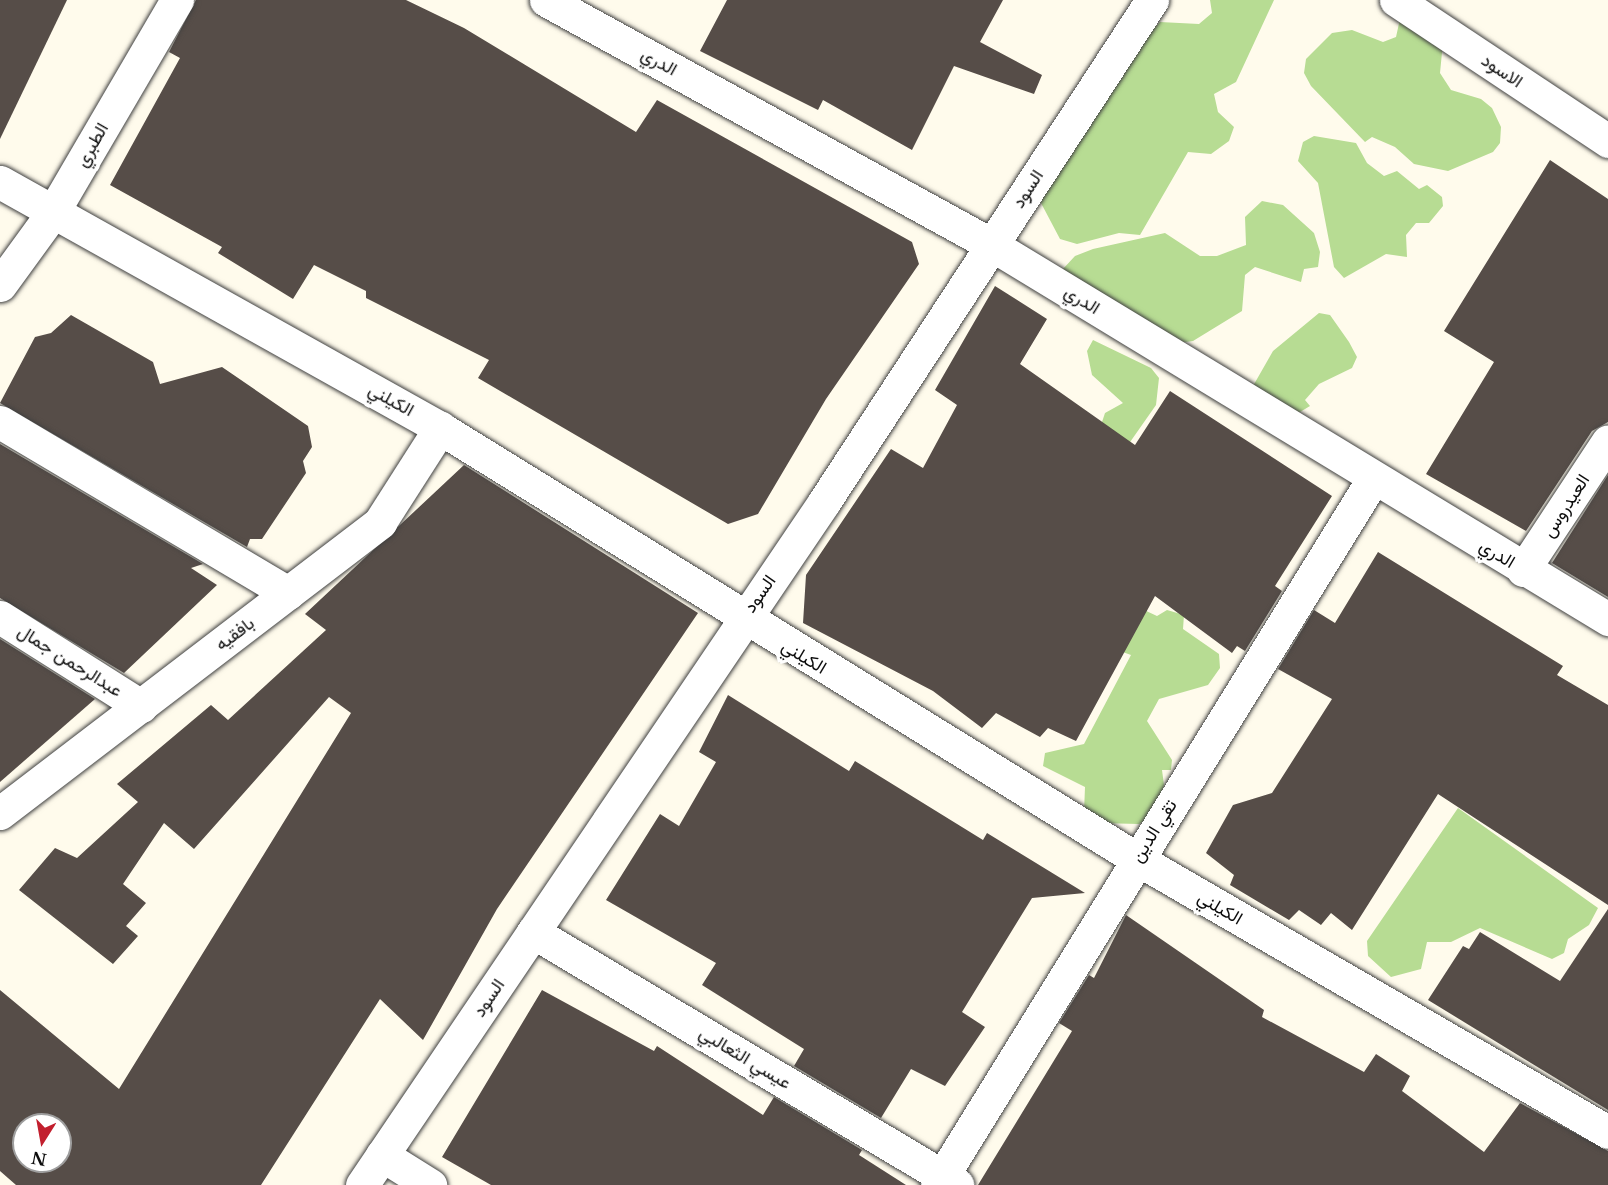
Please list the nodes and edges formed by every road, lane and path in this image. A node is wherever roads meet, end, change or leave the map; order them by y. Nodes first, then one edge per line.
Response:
1 (177, 0) edge
2 (546, 0) edge
3 (1152, 0) edge
4 (1396, 0) edge
5 (1608, 141) edge
6 (0, 182) edge
7 (53, 212) junction
8 (992, 245) junction
9 (0, 285) edge
10 (0, 422) edge
11 (440, 428) junction
12 (1608, 441) edge
13 (1373, 479) junction
14 (1523, 570) junction
15 (288, 594) junction
16 (0, 617) edge
17 (743, 619) junction
18 (1608, 619) edge
19 (141, 706) junction
20 (0, 813) edge
21 (1137, 859) junction
22 (533, 932) junction
23 (1608, 1132) edge
24 (382, 1155) junction
25 (945, 1182) edge
26 (362, 1185) edge
27 (430, 1185) edge

1 - 7 street, الطبري
2 - 8 street, الدري
3 - 8 street, السود
4 - 5 street, الاسود
6 - 7 street, الكيلني
7 - 9 street, الطبري
7 - 11 street, الكيلني
8 - 13 street, الدري
8 - 17 street, السود
10 - 15 street
11 - 15 street, بافقيه
11 - 17 street, الكيلني
12 - 14 street, العيدروس
13 - 14 street, الدري
13 - 21 street, تقي الدين
14 - 18 street, الدري
15 - 19 street, بافقيه
16 - 19 street, عبدالرحمن جمال
17 - 21 street, الكيلني
17 - 22 street, السود
19 - 20 street, بافقيه
21 - 23 street, الكيلني
21 - 25 street, تقي الدين
22 - 24 street, السود
22 - 25 street, عيسي الثعالبي
24 - 26 street, السود
24 - 27 street

